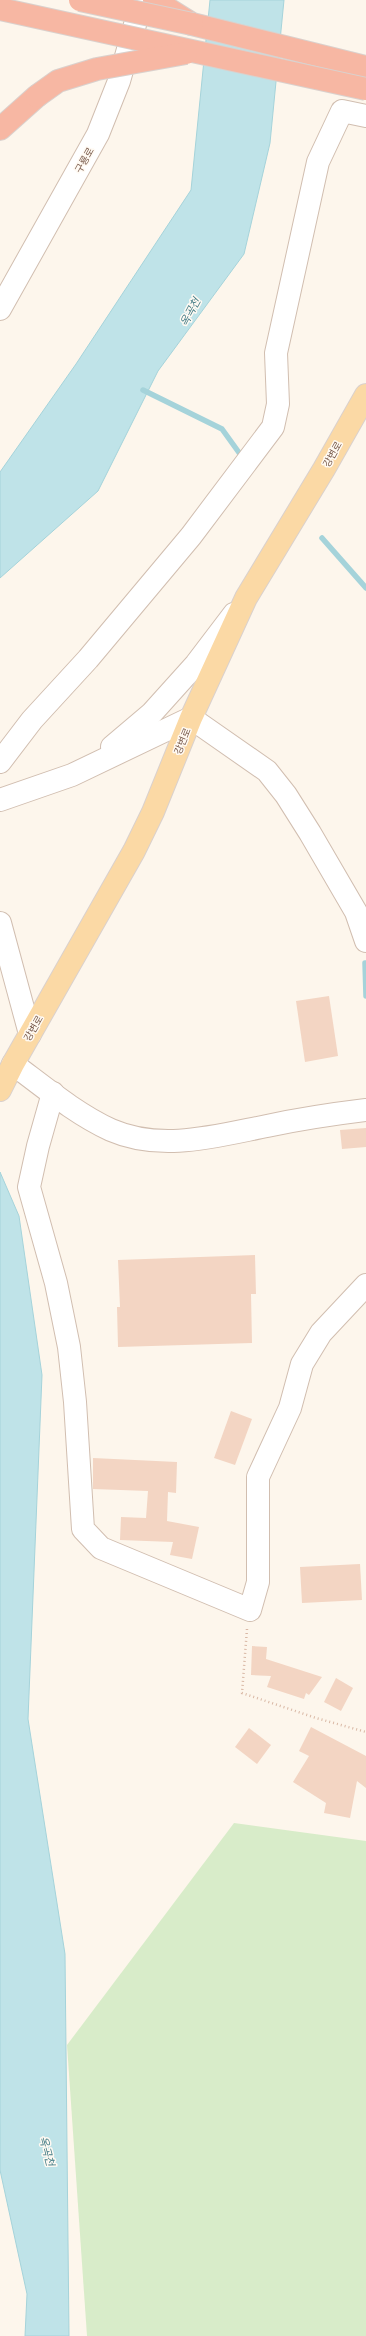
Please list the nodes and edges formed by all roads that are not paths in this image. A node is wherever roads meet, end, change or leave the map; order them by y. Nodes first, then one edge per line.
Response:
1 (80, 0) edge
2 (142, 0) edge
3 (154, 0) edge
4 (0, 9) edge
5 (192, 24) junction
6 (195, 52) junction
7 (366, 68) edge
8 (366, 88) edge
9 (366, 116) edge
10 (0, 129) edge
11 (0, 309) edge
12 (366, 395) edge
13 (246, 598) junction
14 (191, 718) junction
15 (0, 762) edge
16 (81, 771) junction
17 (0, 800) edge
18 (0, 923) edge
19 (366, 941) edge
20 (30, 1034) junction
21 (13, 1064) junction
22 (1, 1089) edge
23 (53, 1093) junction
24 (366, 1110) edge
25 (366, 1286) edge

1 - 5 highway, bridge
2 - 11 street, 구룡로
3 - 5 highway
4 - 6 highway, bridge
5 - 7 highway
6 - 8 highway, bridge
6 - 10 highway, bridge
9 - 15 street
12 - 13 main road, 강변로
13 - 14 main road, 강변로
13 - 16 street
14 - 16 street
14 - 19 street
14 - 20 main road, 강변로
16 - 17 street
18 - 20 street
20 - 21 main road, 강변로
21 - 22 main road, 강변로
21 - 23 street
23 - 24 street
23 - 25 street

